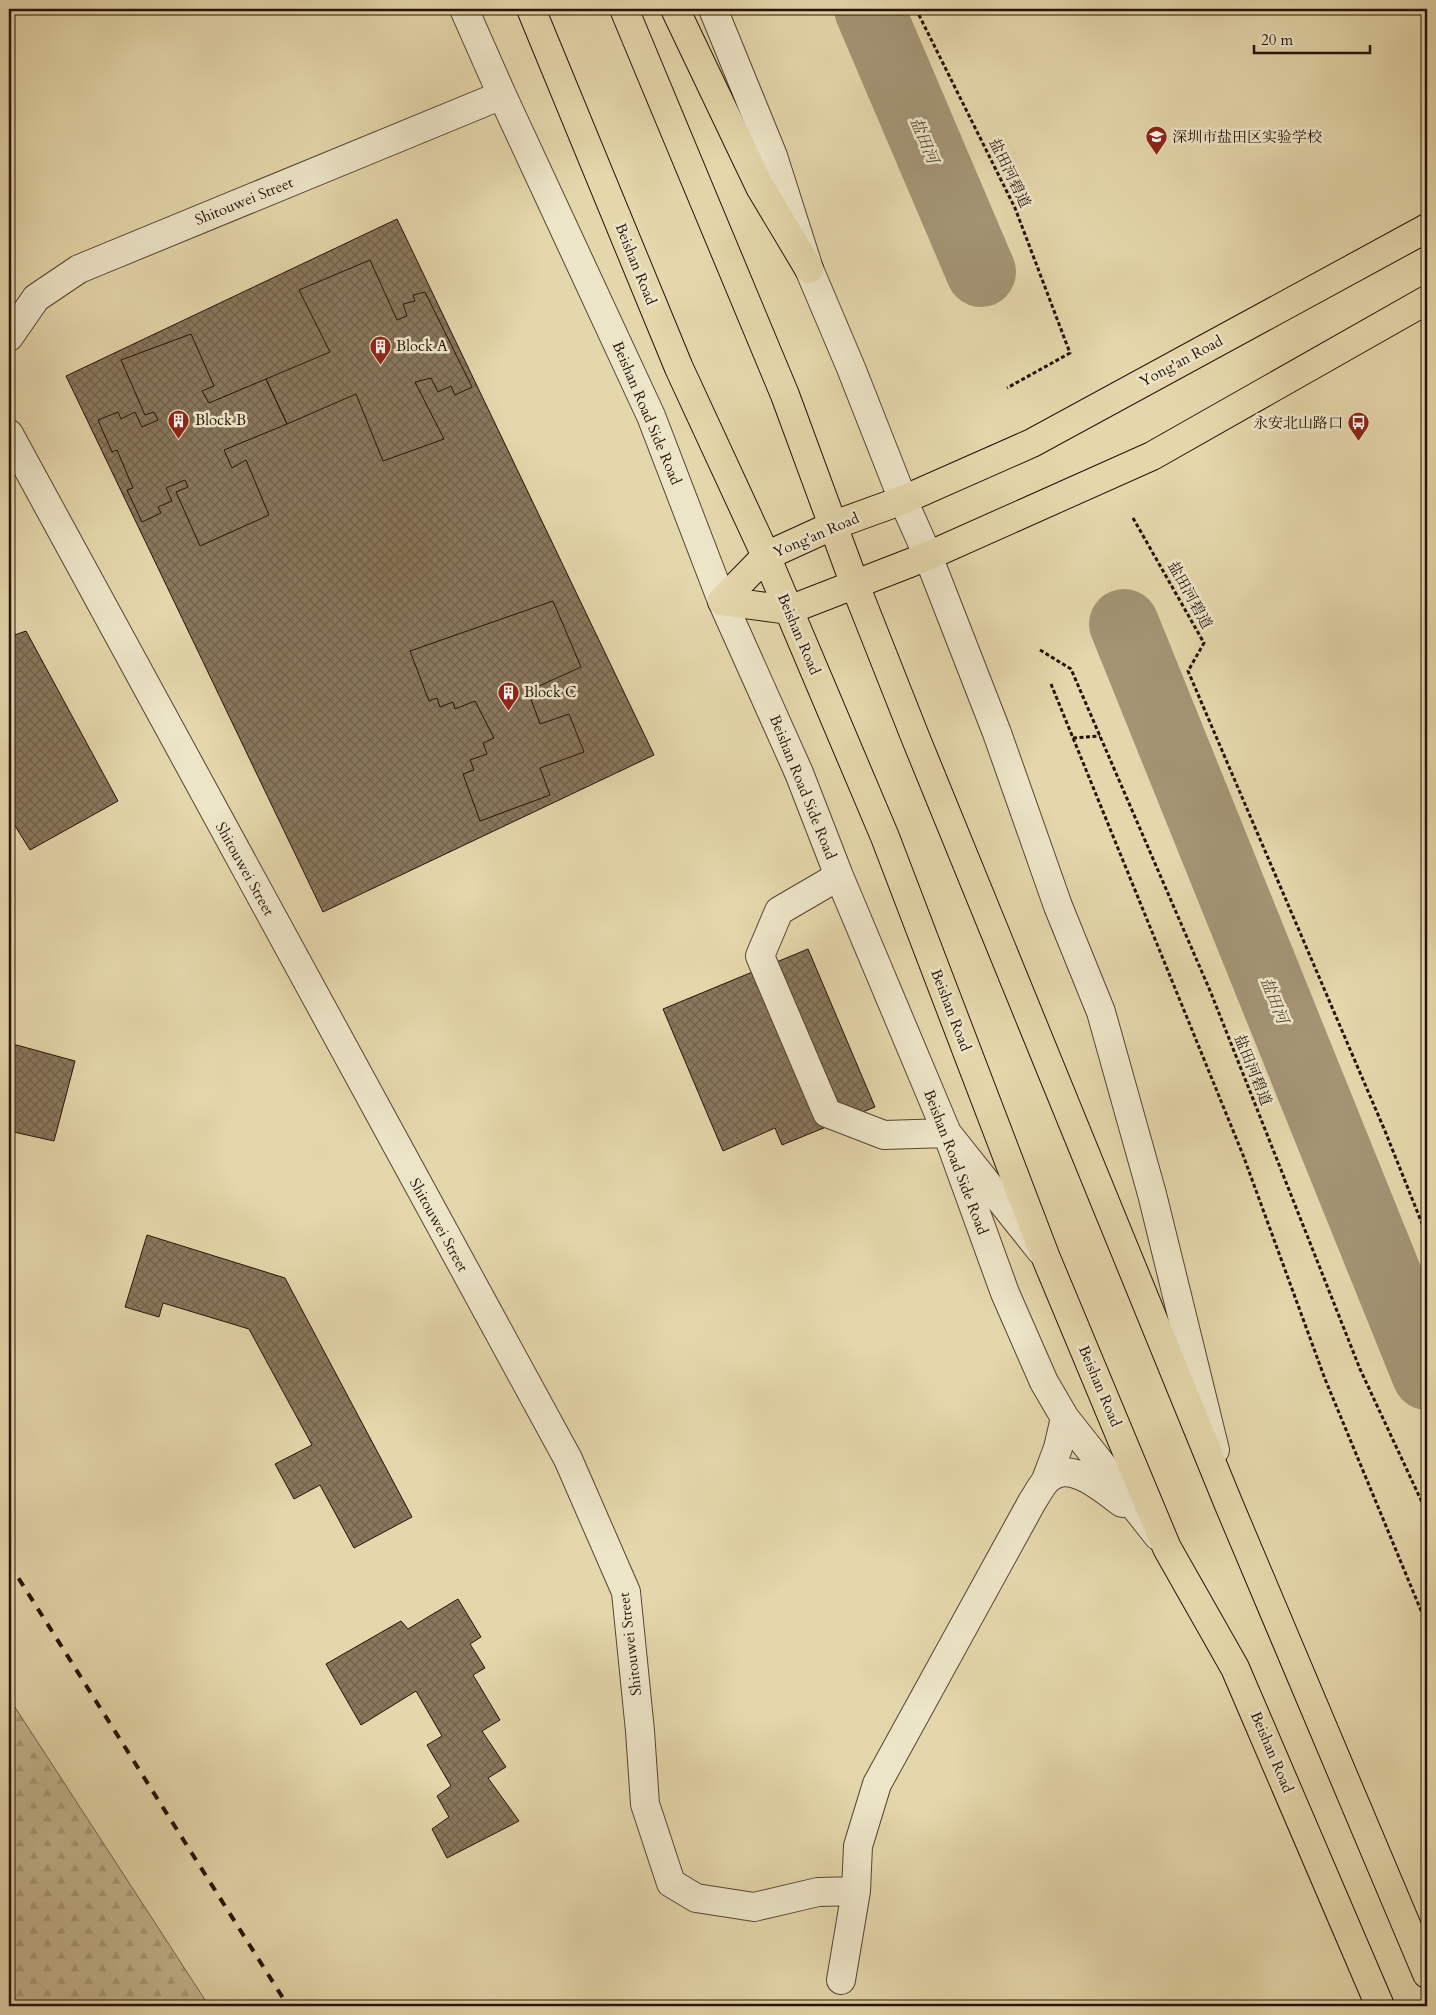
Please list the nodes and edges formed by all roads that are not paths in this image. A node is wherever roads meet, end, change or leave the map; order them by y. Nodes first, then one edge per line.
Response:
1 (464, 9) edge
2 (531, 9) edge
3 (624, 9) edge
4 (675, 9) edge
5 (713, 9) edge
6 (502, 95) junction
7 (1427, 228) edge
8 (809, 269) junction
9 (1427, 300) edge
10 (9, 337) edge
11 (9, 434) edge
12 (904, 500) junction
13 (834, 525) junction
14 (766, 556) junction
15 (928, 556) junction
16 (855, 585) junction
17 (722, 601) junction
18 (789, 610) junction
19 (839, 876) junction
20 (947, 1133) junction
21 (1046, 1258) junction
22 (1065, 1418) junction
23 (1046, 1480) junction
24 (1229, 1505) junction
25 (1167, 1548) junction
26 (856, 1891) junction
27 (1427, 1974) edge
28 (841, 1980) dead end
29 (1380, 2006) edge

1 - 6 street, Beishan Road Side Road
2 - 14 main road, Beishan Road
3 - 13 main road
4 - 8 main road
5 - 8 street
6 - 10 street, Shitouwei Street
6 - 17 street, Beishan Road Side Road
7 - 12 main road, Yong'an Road
8 - 12 street
9 - 15 main road
11 - 26 street, Shitouwei Street
12 - 13 main road, Yong'an Road
12 - 15 street
13 - 14 main road, Yong'an Road
13 - 16 main road
14 - 17 main road, Yong'an Road
14 - 18 main road, Beishan Road
15 - 16 main road
15 - 24 street
16 - 18 main road
16 - 24 main road
17 - 18 main road
17 - 19 street, Beishan Road Side Road
18 - 21 main road, Beishan Road
19 - 20 street, Beishan Road Side Road
19 - 20 street
20 - 21 street
20 - 22 street, Beishan Road Side Road
21 - 25 main road, Beishan Road
22 - 23 street
22 - 25 street, Beishan Road Side Road
23 - 25 street
23 - 26 street
24 - 27 main road
25 - 29 main road, Beishan Road
26 - 28 street

